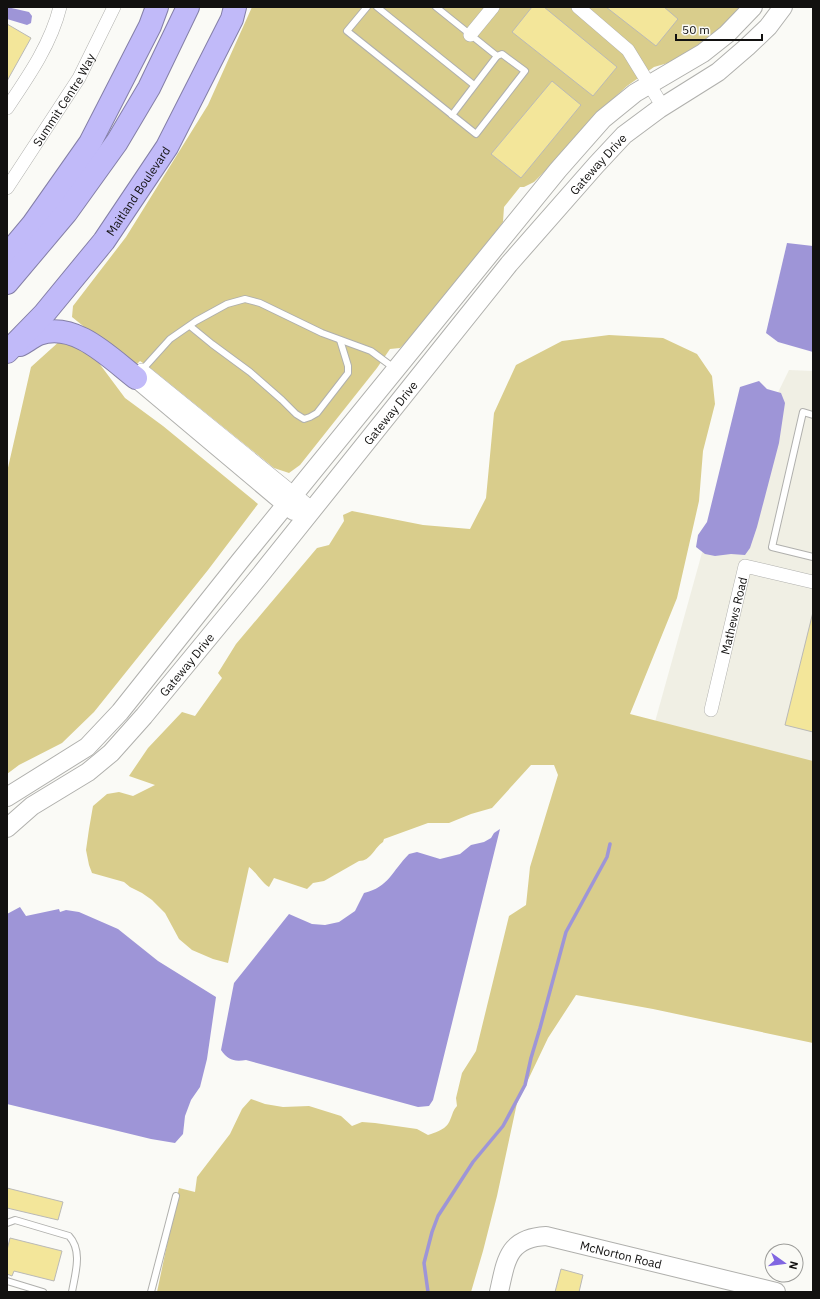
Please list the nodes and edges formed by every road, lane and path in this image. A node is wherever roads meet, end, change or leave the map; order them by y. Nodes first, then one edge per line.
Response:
1 (60, 7) edge
2 (114, 7) edge
3 (157, 7) edge
4 (188, 7) edge
5 (367, 7) edge
6 (377, 7) edge
7 (436, 7) edge
8 (493, 7) edge
9 (578, 7) edge
10 (753, 7) edge
11 (782, 7) edge
12 (235, 11) edge
13 (470, 35) junction
14 (496, 56) junction
15 (650, 84) junction
16 (474, 85) junction
17 (664, 107) junction
18 (7, 108) edge
19 (452, 115) junction
20 (7, 188) edge
21 (525, 210) junction
22 (543, 226) junction
23 (7, 255) edge
24 (7, 283) edge
25 (190, 326) junction
26 (340, 340) junction
27 (7, 353) edge
28 (396, 369) junction
29 (139, 374) junction
30 (813, 415) edge
31 (290, 499) junction
32 (309, 514) junction
33 (813, 557) edge
34 (813, 582) edge
35 (711, 710) dead end
36 (51, 769) junction
37 (61, 788) junction
38 (7, 797) edge
39 (7, 828) edge
40 (176, 1196) dead end
41 (7, 1218) edge
42 (15, 1220) junction
43 (7, 1223) edge
44 (7, 1281) edge
45 (43, 1292) edge
46 (72, 1292) edge
47 (151, 1292) edge
48 (499, 1292) edge
49 (776, 1292) edge

1 - 18 street
2 - 20 street, Summit Centre Way
3 - 23 highway
4 - 24 highway
5 - 19 lane
6 - 16 lane
7 - 13 lane
8 - 13 street
9 - 15 street
10 - 15 street, Gateway Drive
11 - 17 street, Gateway Drive
12 - 27 highway, Maitland Boulevard
13 - 14 lane
14 - 16 lane
14 - 19 lane
15 - 17 street
15 - 21 street, Gateway Drive
16 - 19 lane
17 - 22 street, Gateway Drive
21 - 22 street
21 - 28 street, Gateway Drive
22 - 32 street, Gateway Drive
25 - 26 lane
25 - 26 lane
25 - 29 lane
26 - 28 lane
27 - 29 highway
28 - 31 street, Gateway Drive
29 - 31 street
30 - 33 lane
31 - 32 street
31 - 36 street, Gateway Drive
32 - 37 street, Gateway Drive
34 - 35 street, Mathews Road
36 - 37 street
36 - 38 street, Gateway Drive
37 - 39 street, Gateway Drive
40 - 47 lane
41 - 42 lane
42 - 43 lane
42 - 46 lane
44 - 45 lane
48 - 49 street, McNorton Road

